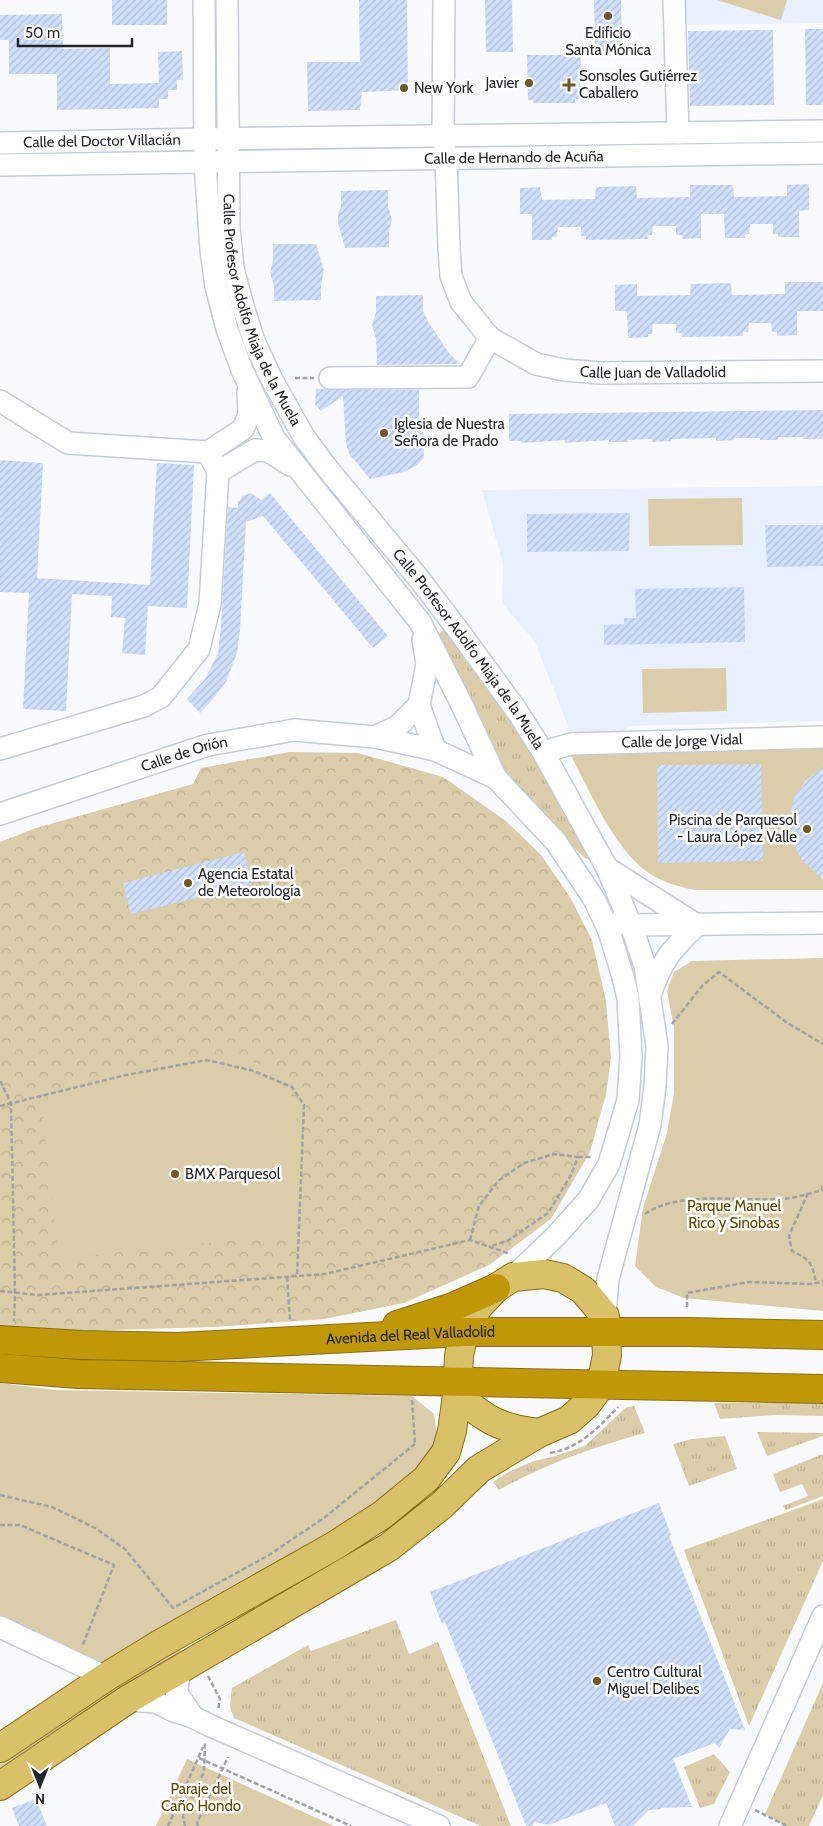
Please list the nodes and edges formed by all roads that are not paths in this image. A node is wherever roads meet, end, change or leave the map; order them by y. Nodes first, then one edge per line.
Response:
1 (204, 0) edge
2 (227, 0) edge
3 (444, 0) edge
4 (674, 0) edge
5 (823, 131) edge
6 (678, 133) junction
7 (443, 136) junction
8 (205, 139) junction
9 (229, 139) junction
10 (0, 144) edge
11 (823, 153) edge
12 (446, 160) junction
13 (229, 162) junction
14 (205, 163) junction
15 (0, 166) edge
16 (490, 338) junction
17 (823, 371) edge
18 (330, 378) dead end
19 (248, 383) junction
20 (0, 401) edge
21 (208, 452) junction
22 (300, 471) junction
23 (218, 472) junction
24 (420, 622) junction
25 (419, 704) junction
26 (375, 737) junction
27 (823, 737) edge
28 (0, 749) edge
29 (434, 750) junction
30 (543, 752) junction
31 (496, 778) junction
32 (0, 814) edge
33 (556, 842) junction
34 (607, 868) junction
35 (823, 923) edge
36 (631, 925) junction
37 (697, 925) junction
38 (618, 959) junction
39 (650, 995) junction
40 (508, 1273) junction
41 (606, 1324) junction
42 (464, 1332) junction
43 (823, 1335) edge
44 (356, 1338) junction
45 (0, 1340) edge
46 (0, 1368) edge
47 (601, 1385) junction
48 (457, 1388) junction
49 (823, 1389) edge
50 (541, 1444) junction
51 (823, 1616) edge
52 (0, 1627) edge
53 (180, 1668) junction
54 (106, 1676) junction
55 (127, 1700) junction
56 (193, 1717) junction
57 (0, 1748) edge
58 (0, 1786) edge
59 (439, 1826) edge
60 (730, 1826) edge

1 - 8 street, Calle Profesor Adolfo Miaja de la Muela
2 - 9 street, Calle Profesor Adolfo Miaja de la Muela
3 - 7 street, Calle Juan de Valladolid
4 - 6 street
5 - 6 street, Calle de Hernando de Acuña
6 - 7 street, Calle de Hernando de Acuña
7 - 9 street, Calle de Hernando de Acuña
7 - 12 street, Calle Juan de Valladolid
8 - 9 street, Calle de Hernando de Acuña
8 - 10 street, Calle del Doctor Villacián
8 - 14 street, Calle Profesor Adolfo Miaja de la Muela
9 - 13 street, Calle Profesor Adolfo Miaja de la Muela
11 - 12 street, Calle de Hernando de Acuña
12 - 13 street, Calle de Hernando de Acuña
12 - 16 street, Calle Juan de Valladolid
13 - 14 street, Calle de Hernando de Acuña
13 - 30 street, Calle Profesor Adolfo Miaja de la Muela
14 - 15 street, Calle del Doctor Villacián
14 - 19 street, Calle Profesor Adolfo Miaja de la Muela
16 - 17 street, Calle Juan de Valladolid
16 - 18 street
19 - 21 street
19 - 22 street, Calle Profesor Adolfo Miaja de la Muela
20 - 21 street
21 - 23 street
22 - 23 street
22 - 24 street, Calle Profesor Adolfo Miaja de la Muela
23 - 28 street
24 - 25 street
24 - 31 street, Calle Profesor Adolfo Miaja de la Muela
25 - 26 street
25 - 29 street
26 - 29 street, Calle de Orión
26 - 32 street, Calle de Orión
27 - 30 street, Calle de Jorge Vidal
29 - 31 street, Calle de Orión
30 - 34 street, Calle Profesor Adolfo Miaja de la Muela
31 - 33 street, Calle Profesor Adolfo Miaja de la Muela
33 - 36 street
33 - 38 street, Calle Profesor Adolfo Miaja de la Muela
34 - 36 street, Calle Profesor Adolfo Miaja de la Muela
34 - 37 street
35 - 37 street
36 - 37 street
36 - 38 street
36 - 39 street, Calle Profesor Adolfo Miaja de la Muela
37 - 39 street
38 - 40 street, Calle Profesor Adolfo Miaja de la Muela
39 - 41 street, Calle Profesor Adolfo Miaja de la Muela
40 - 41 main road
40 - 42 main road
40 - 44 highway
41 - 42 highway, Avenida del Real Valladolid
41 - 43 highway, Avenida del Real Valladolid
41 - 47 main road
42 - 44 highway, Avenida del Real Valladolid
42 - 48 main road
44 - 45 highway, Avenida del Real Valladolid
46 - 48 highway
47 - 48 highway
47 - 49 highway
47 - 50 main road
48 - 50 main road
48 - 54 main road
50 - 53 main road
51 - 60 street
52 - 54 street
53 - 55 main road
53 - 56 street
54 - 57 main road
55 - 56 street
55 - 58 main road
56 - 59 street

